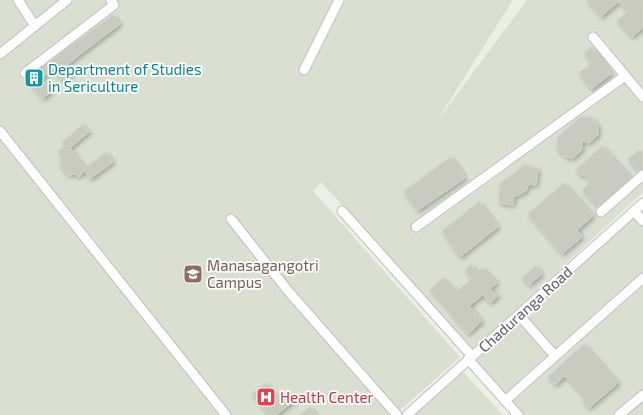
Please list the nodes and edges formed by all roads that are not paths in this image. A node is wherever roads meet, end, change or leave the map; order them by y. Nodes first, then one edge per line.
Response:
1 (18, 0) edge
2 (67, 0) edge
3 (111, 0) edge
4 (339, 0) edge
5 (35, 26) junction
6 (593, 37) dead end
7 (1, 50) edge
8 (304, 70) dead end
9 (25, 73) dead end
10 (625, 76) junction
11 (643, 97) edge
12 (0, 131) edge
13 (643, 175) edge
14 (643, 203) edge
15 (342, 211) dead end
16 (634, 211) junction
17 (601, 212) dead end
18 (231, 219) dead end
19 (643, 221) edge
20 (416, 227) dead end
21 (643, 278) edge
22 (519, 315) junction
23 (555, 356) junction
24 (470, 357) junction
25 (643, 395) edge
26 (505, 401) junction
27 (226, 415) edge
28 (397, 415) edge
29 (407, 415) edge
30 (518, 415) edge
31 (619, 415) edge

1 - 5 street
2 - 5 street
3 - 9 street
4 - 8 street
5 - 7 street
6 - 10 street
10 - 11 street
10 - 20 street
12 - 27 street
13 - 17 street
14 - 16 street, Chaduranga Road
15 - 24 street
16 - 19 street
16 - 22 street, Chaduranga Road
18 - 28 street
21 - 23 street
22 - 23 street
22 - 24 street, Chaduranga Road
23 - 26 street
24 - 26 street
24 - 29 street, Chaduranga Road
25 - 31 street
26 - 30 street

